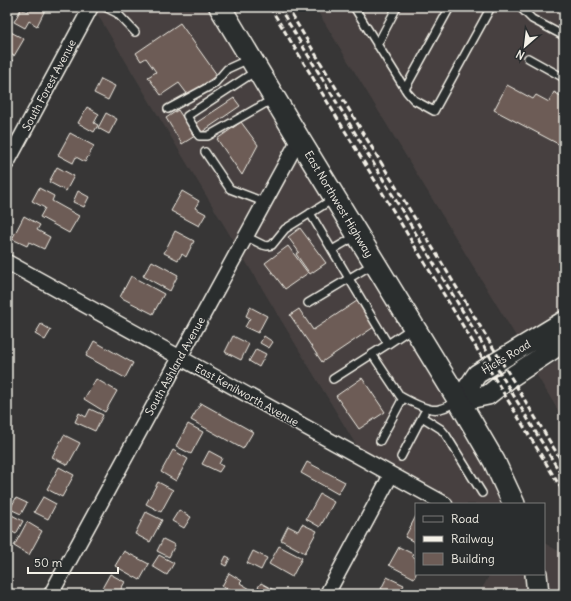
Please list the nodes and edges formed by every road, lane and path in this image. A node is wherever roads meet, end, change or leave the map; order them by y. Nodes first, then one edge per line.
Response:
1 (91, 7) edge
2 (105, 7) edge
3 (220, 7) edge
4 (354, 7) edge
5 (397, 7) edge
6 (450, 7) edge
7 (491, 7) edge
8 (520, 7) edge
9 (134, 32) dead end
10 (564, 36) edge
11 (377, 45) junction
12 (528, 58) dead end
13 (254, 64) junction
14 (564, 78) edge
15 (405, 89) junction
16 (274, 98) junction
17 (168, 109) dead end
18 (299, 139) junction
19 (205, 152) dead end
20 (7, 163) edge
21 (335, 198) junction
22 (264, 202) junction
23 (310, 213) junction
24 (357, 235) junction
25 (245, 236) junction
26 (332, 250) junction
27 (7, 262) edge
28 (375, 263) junction
29 (349, 279) junction
30 (308, 303) dead end
31 (564, 321) edge
32 (414, 327) junction
33 (564, 342) edge
34 (388, 344) junction
35 (372, 354) junction
36 (179, 358) junction
37 (334, 378) dead end
38 (403, 398) junction
39 (459, 401) junction
40 (427, 408) junction
41 (422, 417) junction
42 (380, 442) dead end
43 (401, 457) dead end
44 (391, 475) junction
45 (482, 493) dead end
46 (443, 503) edge
47 (514, 503) edge
48 (536, 575) edge
49 (51, 594) edge
50 (327, 594) edge
51 (538, 594) edge

1 - 20 street, South Forest Avenue
2 - 9 lane
3 - 13 main road, East Northwest Highway
4 - 11 lane
5 - 11 lane
6 - 15 lane
7 - 15 lane
8 - 10 lane
11 - 15 lane
12 - 14 lane
13 - 16 main road, East Northwest Highway
13 - 16 lane
13 - 17 lane
16 - 18 main road, East Northwest Highway
18 - 21 main road, East Northwest Highway
18 - 22 street, South Ashland Avenue
19 - 22 lane
21 - 23 lane
21 - 24 main road, East Northwest Highway
22 - 25 street, South Ashland Avenue
23 - 25 lane
23 - 26 lane
24 - 26 lane
24 - 28 main road, East Northwest Highway
25 - 36 street, South Ashland Avenue
26 - 29 lane
27 - 36 street, East Kenilworth Avenue
28 - 29 lane
28 - 32 main road, East Northwest Highway
29 - 30 lane
29 - 34 lane
31 - 39 main road, Hicks Road
32 - 34 lane
32 - 39 main road, East Northwest Highway
33 - 39 main road, Hicks Road
34 - 35 lane
35 - 37 lane
35 - 38 lane
36 - 44 street, East Kenilworth Avenue
36 - 49 street, South Ashland Avenue
38 - 40 lane
38 - 42 lane
39 - 40 lane
39 - 47 main road, East Northwest Highway
40 - 41 lane
41 - 43 lane
41 - 45 lane
44 - 46 street, East Kenilworth Avenue
44 - 50 street
48 - 51 main road

